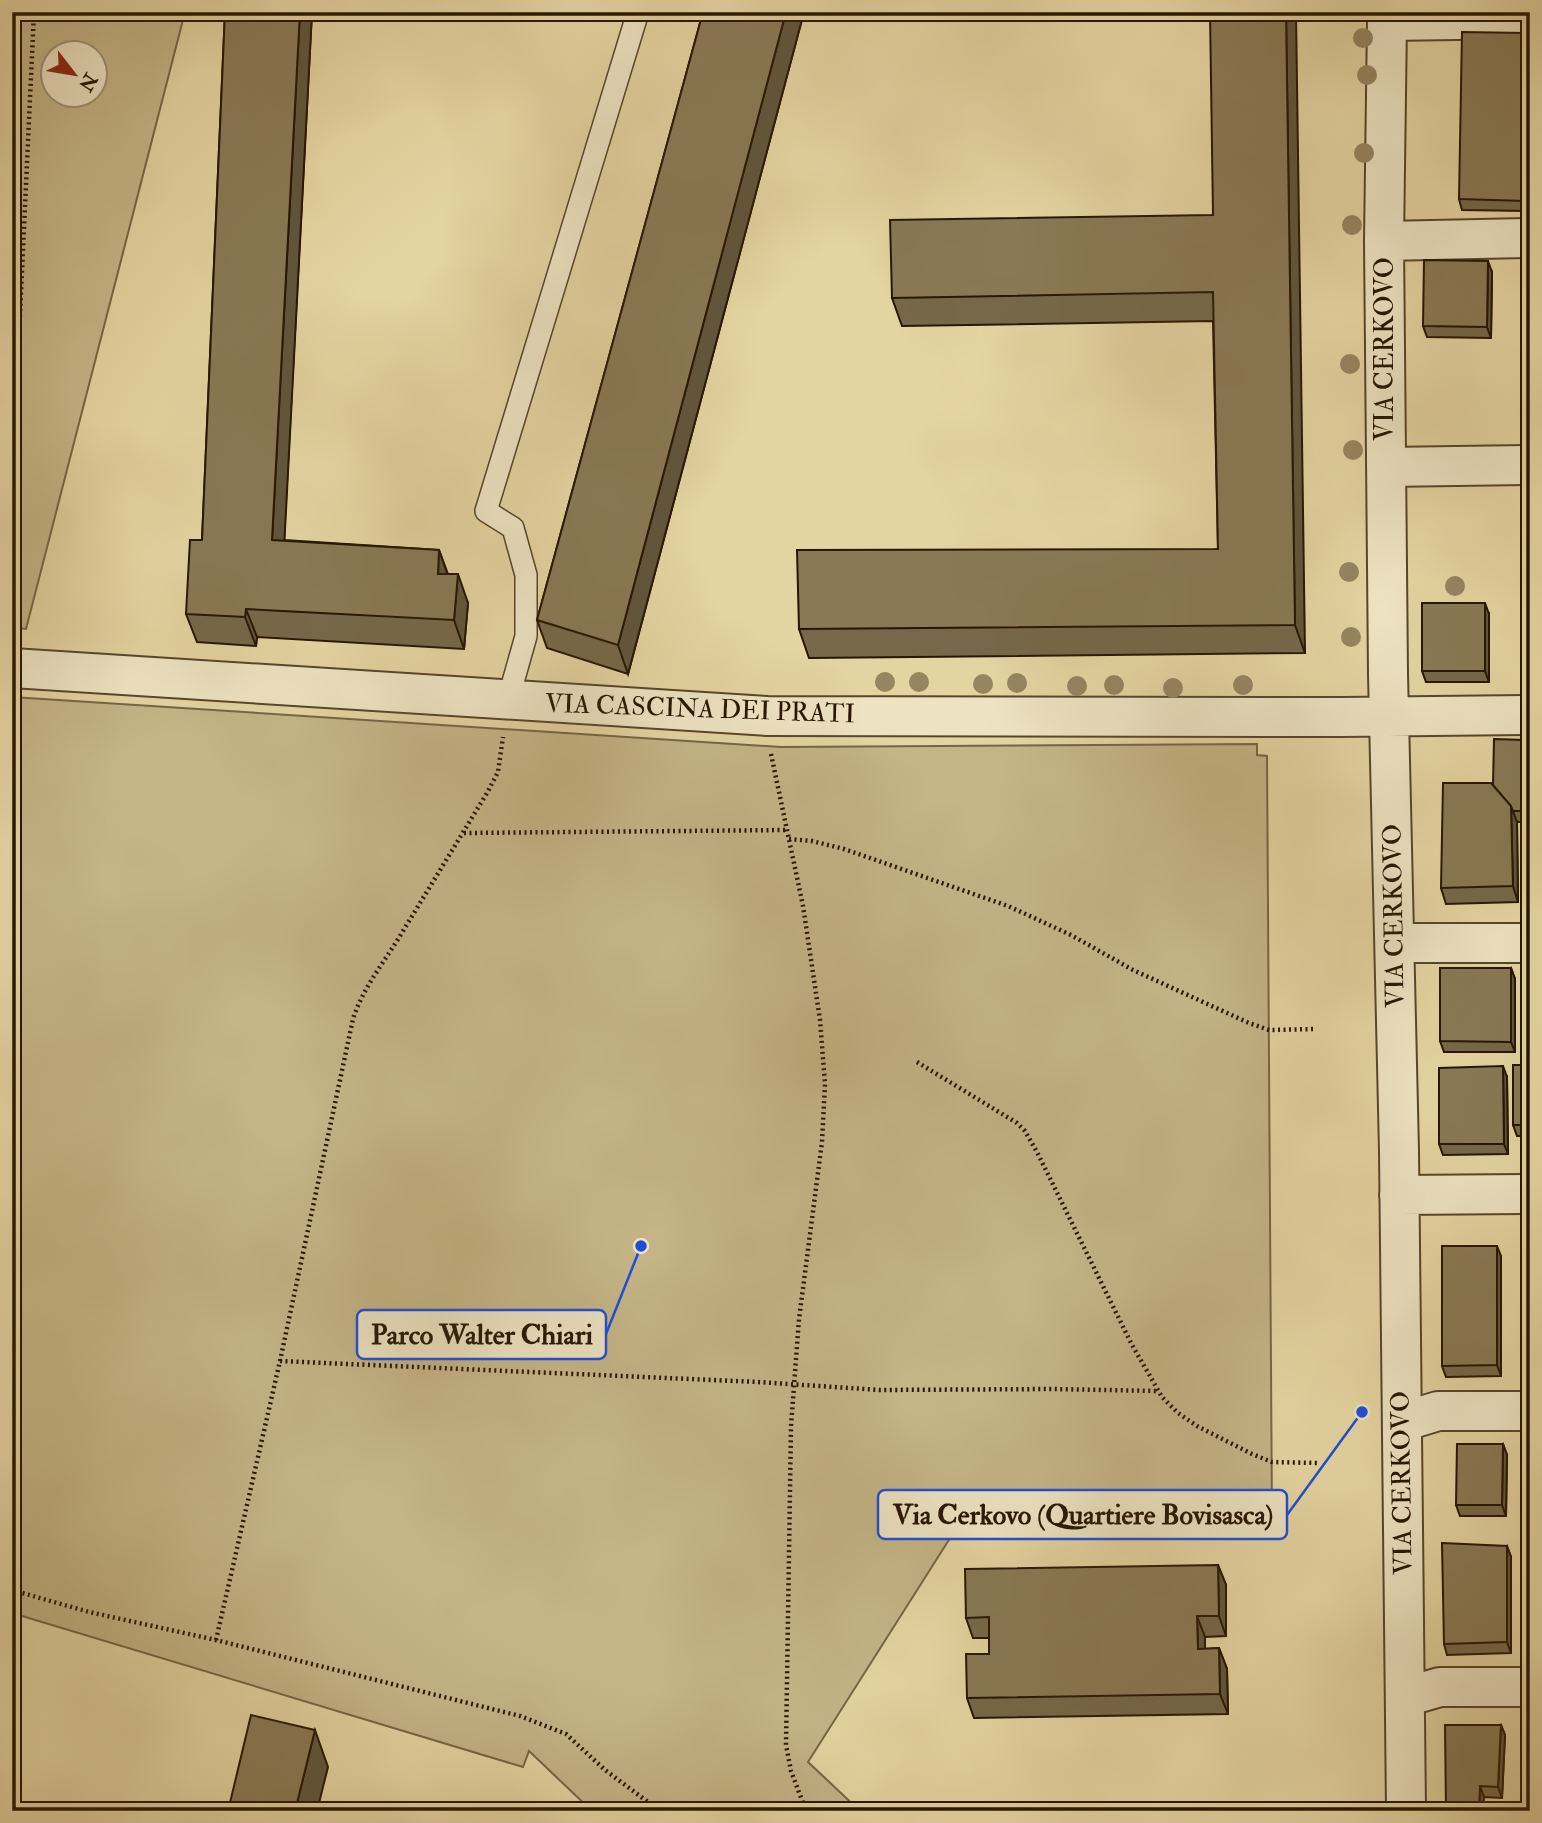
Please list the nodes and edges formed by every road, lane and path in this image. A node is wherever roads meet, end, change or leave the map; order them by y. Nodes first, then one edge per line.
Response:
1 (34, 12) edge
2 (638, 12) edge
3 (1530, 19) edge
4 (1530, 238) edge
5 (1384, 241) junction
6 (1530, 465) edge
7 (1386, 467) junction
8 (12, 487) edge
9 (12, 668) edge
10 (508, 700) junction
11 (1530, 715) edge
12 (1390, 716) junction
13 (768, 743) dead end
14 (788, 830) junction
15 (463, 833) junction
16 (789, 839) junction
17 (1395, 943) junction
18 (1530, 943) edge
19 (1314, 1029) dead end
20 (917, 1062) dead end
21 (1530, 1194) edge
22 (1399, 1195) junction
23 (280, 1361) junction
24 (793, 1384) junction
25 (1158, 1391) junction
26 (1530, 1412) edge
27 (1402, 1422) junction
28 (1317, 1463) dead end
29 (12, 1590) edge
30 (216, 1640) junction
31 (1530, 1687) edge
32 (1405, 1697) junction
33 (660, 1811) edge
34 (806, 1811) edge
35 (1406, 1811) edge

1 - 8 path
2 - 10 lane
3 - 5 street, VIA CERKOVO
4 - 5 street
5 - 7 street, VIA CERKOVO
6 - 7 street
7 - 12 street, VIA CERKOVO
9 - 10 street, VIA CASCINA DEI PRATI
10 - 12 street, VIA CASCINA DEI PRATI
10 - 15 path
11 - 12 street, VIA CASCINA DEI PRATI
12 - 17 street, VIA CERKOVO
13 - 14 path
14 - 15 path
14 - 16 path
15 - 23 path
16 - 19 path
16 - 24 path
17 - 18 street
17 - 22 street, VIA CERKOVO
20 - 25 path
21 - 22 street
22 - 27 street, VIA CERKOVO
23 - 24 path
23 - 30 path
24 - 25 path
24 - 34 path
25 - 28 path
26 - 27 street
27 - 32 street, VIA CERKOVO
29 - 30 path
30 - 33 path
31 - 32 street
32 - 35 street, VIA CERKOVO

